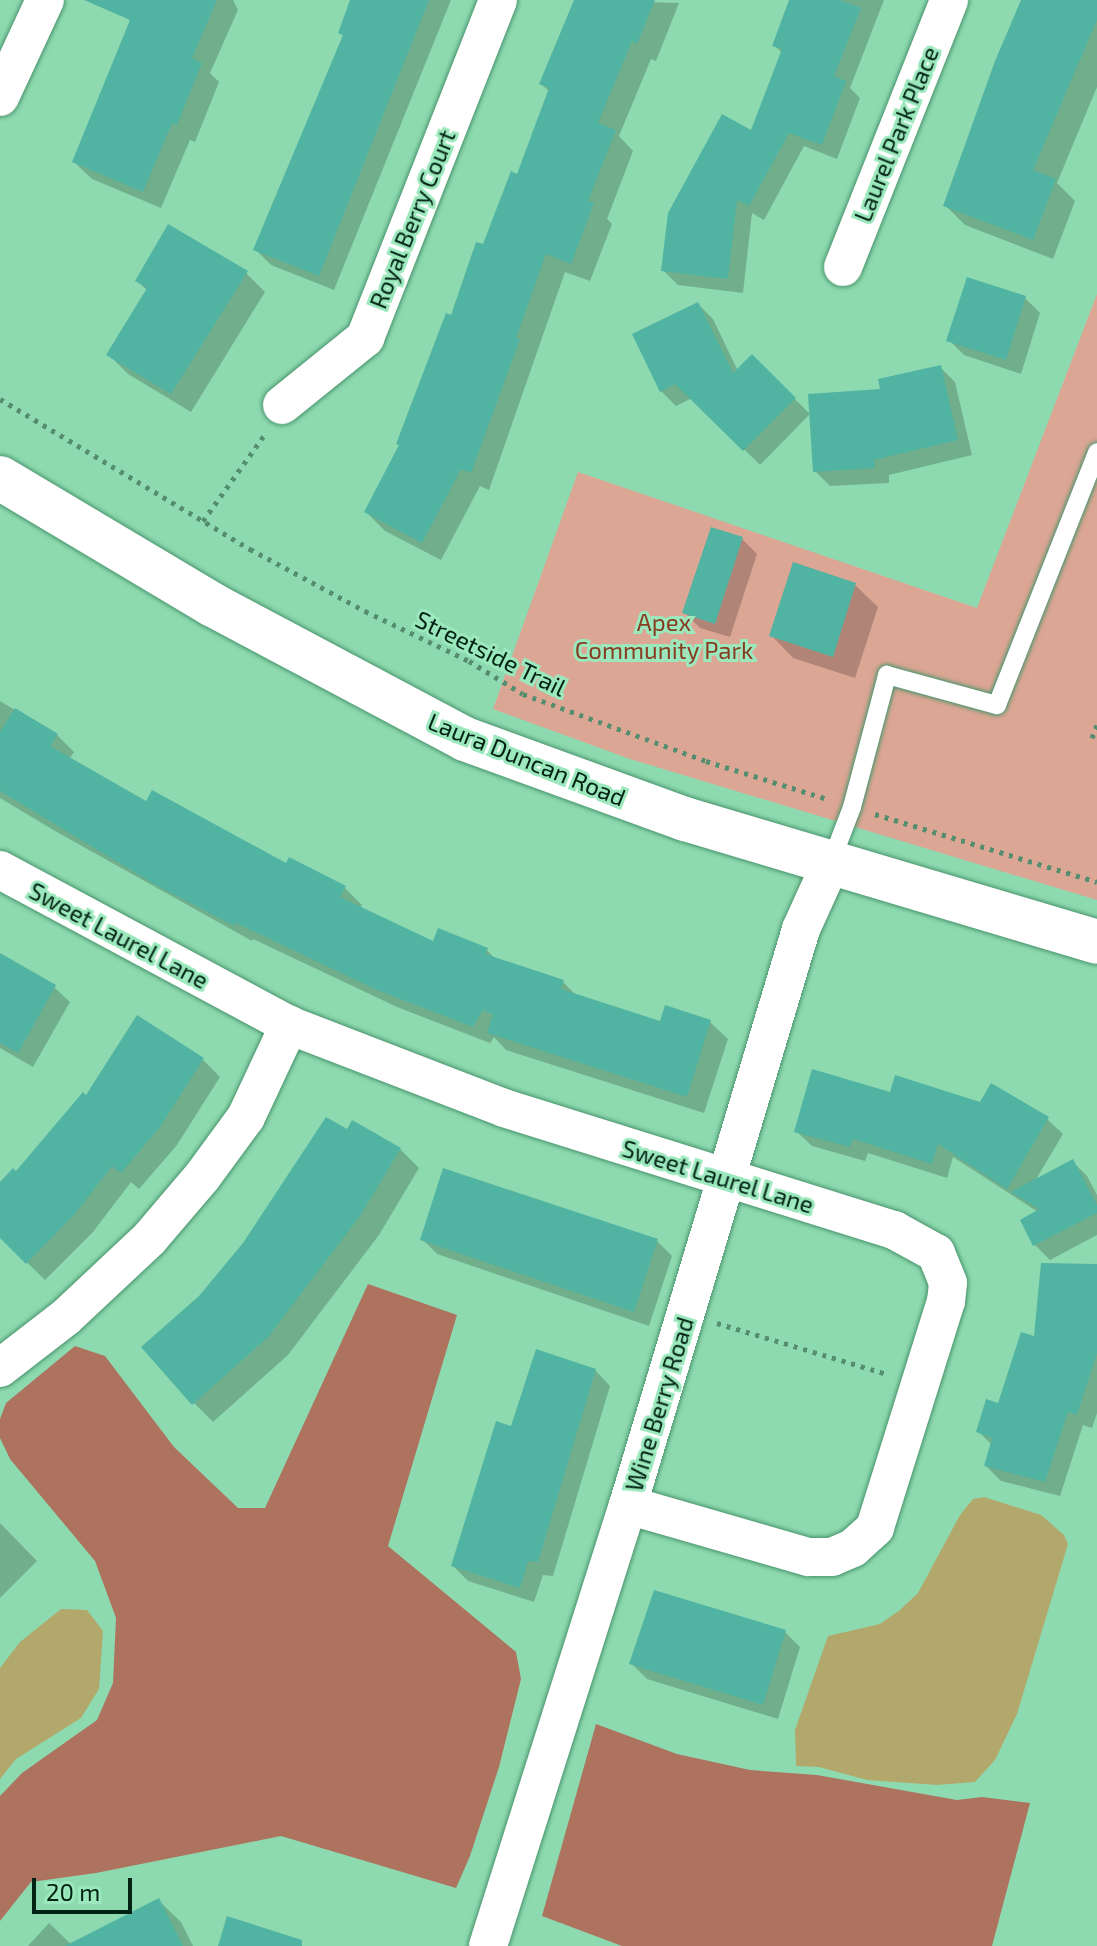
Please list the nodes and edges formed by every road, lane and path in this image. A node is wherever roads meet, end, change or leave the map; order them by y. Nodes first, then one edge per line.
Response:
1 (45, 0) edge
2 (498, 0) edge
3 (949, 0) edge
4 (0, 97) edge
5 (843, 267) dead end
6 (0, 399) edge
7 (282, 405) joint
8 (1097, 452) edge
9 (0, 478) edge
10 (203, 521) junction
11 (1097, 725) edge
12 (1092, 738) dead end
13 (852, 807) junction
14 (831, 863) junction
15 (0, 870) edge
16 (1097, 882) edge
17 (1097, 942) edge
18 (289, 1025) junction
19 (727, 1180) junction
20 (703, 1319) dead end
21 (0, 1368) edge
22 (900, 1378) dead end
23 (628, 1505) junction
24 (488, 1946) edge

1 - 4 street
2 - 7 street, Royal Berry Court
3 - 5 street, Laurel Park Place
6 - 10 path, Streetside Trail
7 - 10 path
8 - 13 lane
9 - 14 street, Laura Duncan Road
10 - 13 path, Streetside Trail
11 - 12 path
13 - 14 lane
13 - 16 path, Streetside Trail
14 - 17 street, Laura Duncan Road
14 - 19 street, Wine Berry Road
15 - 18 street, Sweet Laurel Lane
18 - 19 street, Sweet Laurel Lane
18 - 21 street
19 - 23 street, Wine Berry Road
19 - 23 street, Sweet Laurel Lane
20 - 22 path
23 - 24 street, Wine Berry Road

